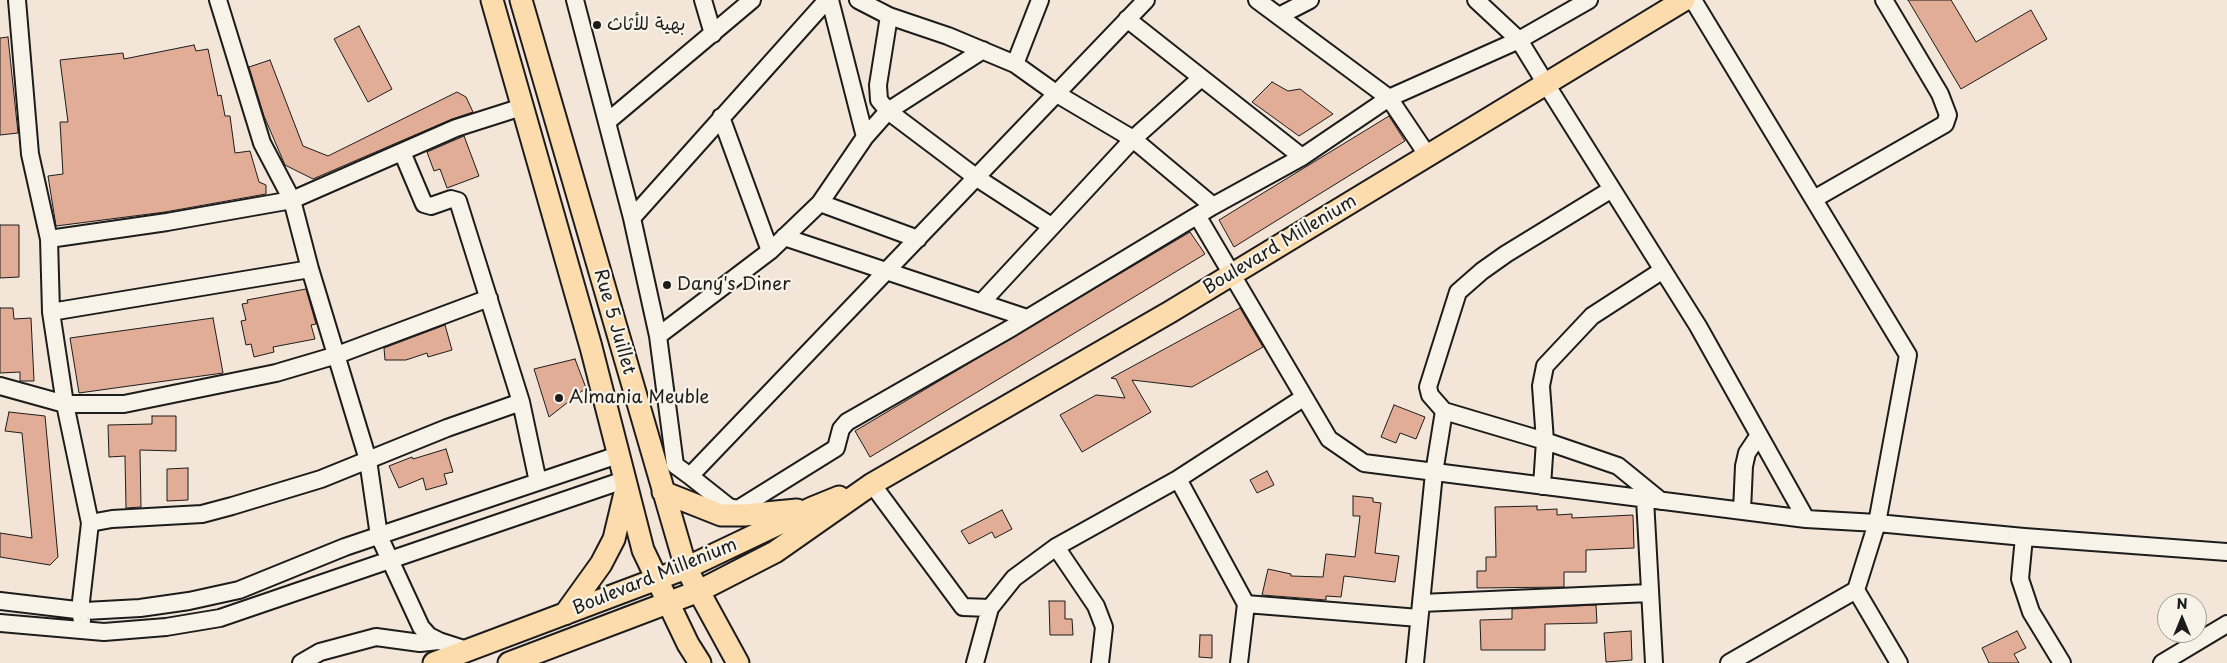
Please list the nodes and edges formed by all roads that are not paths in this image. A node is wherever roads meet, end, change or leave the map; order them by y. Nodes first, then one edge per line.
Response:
1 (18, 0) edge
2 (218, 0) edge
3 (492, 0) edge
4 (521, 0) edge
5 (574, 0) edge
6 (702, 0) edge
7 (752, 0) edge
8 (829, 0) edge
9 (858, 0) edge
10 (1040, 0) edge
11 (1146, 0) edge
12 (1257, 0) edge
13 (1310, 0) edge
14 (1476, 0) edge
15 (1588, 0) edge
16 (1684, 0) edge
17 (1693, 0) edge
18 (1884, 0) edge
19 (889, 16) junction
20 (1279, 16) junction
21 (1128, 19) junction
22 (713, 34) junction
23 (1518, 40) junction
24 (984, 50) junction
25 (1014, 64) junction
26 (1201, 78) junction
27 (1546, 84) junction
28 (1057, 94) junction
29 (1389, 98) junction
30 (522, 107) junction
31 (888, 111) junction
32 (721, 117) junction
33 (607, 122) junction
34 (866, 137) junction
35 (1132, 139) junction
36 (402, 152) junction
37 (1428, 156) junction
38 (1302, 157) junction
39 (977, 178) junction
40 (1612, 189) junction
41 (1814, 199) junction
42 (292, 200) junction
43 (820, 204) junction
44 (1213, 206) junction
45 (1198, 217) junction
46 (632, 218) junction
47 (1051, 226) junction
48 (784, 237) junction
49 (48, 238) junction
50 (918, 239) junction
51 (770, 251) junction
52 (310, 269) junction
53 (1663, 270) junction
54 (886, 273) junction
55 (1233, 274) junction
56 (489, 298) junction
57 (981, 303) junction
58 (51, 312) junction
59 (1027, 318) junction
60 (658, 336) junction
61 (337, 355) junction
62 (0, 386) edge
63 (1303, 398) junction
64 (521, 402) junction
65 (65, 404) junction
66 (1444, 411) junction
67 (1759, 435) junction
68 (1544, 441) junction
69 (618, 455) junction
70 (368, 460) junction
71 (1434, 473) junction
72 (690, 476) junction
73 (665, 477) junction
74 (1178, 479) junction
75 (538, 482) junction
76 (625, 484) junction
77 (872, 484) junction
78 (1542, 486) junction
79 (1653, 500) junction
80 (812, 508) junction
81 (1742, 511) junction
82 (1806, 519) junction
83 (90, 523) junction
84 (1878, 523) junction
85 (380, 536) junction
86 (2024, 538) junction
87 (1056, 548) junction
88 (2227, 552) edge
89 (391, 560) junction
90 (686, 568) junction
91 (657, 579) junction
92 (1856, 590) junction
93 (698, 592) junction
94 (1650, 593) junction
95 (0, 601) edge
96 (668, 603) junction
97 (1246, 604) junction
98 (990, 608) junction
99 (80, 610) junction
100 (1420, 610) junction
101 (565, 614) junction
102 (0, 623) edge
103 (2227, 624) edge
104 (83, 631) junction
105 (439, 641) junction
106 (467, 650) junction
107 (301, 663) edge
108 (434, 663) edge
109 (509, 663) edge
110 (700, 663) edge
111 (738, 663) edge
112 (975, 663) edge
113 (1100, 663) edge
114 (1239, 663) edge
115 (1415, 663) edge
116 (1654, 663) edge
117 (1729, 663) edge
118 (1900, 663) edge
119 (2062, 663) edge
120 (2162, 663) edge

1 - 49 street
2 - 42 street
3 - 30 main road, Rue 5 Juillet
4 - 73 main road, Rue 5 Juillet
5 - 33 street
6 - 22 street
7 - 22 street
8 - 32 street
8 - 34 street
9 - 19 street
10 - 25 street
11 - 21 street
12 - 20 street
13 - 20 street
14 - 23 street
15 - 23 street
16 - 27 main road, Boulevard Millenium
17 - 41 street
18 - 41 street
19 - 24 street
19 - 31 street
20 - 29 street
21 - 26 street
21 - 28 street
22 - 33 street
23 - 27 street
23 - 29 street
24 - 25 street
24 - 31 street
25 - 28 street
26 - 35 street
26 - 38 street
27 - 37 main road, Boulevard Millenium
27 - 40 street
28 - 35 street
28 - 39 street
29 - 37 street
29 - 38 street
30 - 36 street
30 - 69 main road, Rue 5 Juillet
31 - 34 street
31 - 39 street
32 - 46 street
32 - 51 street
33 - 46 street
34 - 43 street
35 - 44 street
35 - 47 street
36 - 42 street
36 - 56 street
37 - 55 main road, Boulevard Millenium
38 - 44 street
39 - 47 street
39 - 50 street
40 - 53 street
40 - 66 street
41 - 84 street
42 - 49 street
42 - 52 street
43 - 48 street
43 - 50 street
44 - 45 street
45 - 55 street
45 - 59 street
46 - 60 street
47 - 57 street
48 - 51 street
48 - 54 street
49 - 58 street
50 - 54 street
51 - 60 street
52 - 58 street
52 - 61 street
53 - 67 street
53 - 68 street
54 - 57 street
54 - 72 street
55 - 63 street
55 - 77 main road, Boulevard Millenium
56 - 61 street
56 - 64 street
57 - 59 street
58 - 65 street
59 - 72 street
60 - 73 street
61 - 65 street
61 - 70 street
62 - 65 street
63 - 71 street
63 - 74 street
64 - 70 street
64 - 75 street
65 - 83 street
66 - 68 street
66 - 71 street
67 - 81 street
67 - 82 street
68 - 78 street
68 - 79 street
69 - 75 street
69 - 76 main road, Rue 5 Juillet
70 - 83 street
70 - 85 street
71 - 78 street
71 - 100 street
72 - 73 street
73 - 80 main road
73 - 90 main road, Rue 5 Juillet
74 - 87 street
74 - 97 street
75 - 85 street
76 - 89 street
76 - 91 main road, Rue 5 Juillet
76 - 101 main road
77 - 80 main road, Boulevard Millenium
77 - 93 main road, Boulevard Millenium
77 - 98 street
78 - 79 street
79 - 81 street
79 - 94 street
80 - 90 main road, Boulevard Millenium
81 - 82 street
82 - 84 street
83 - 99 street
84 - 86 street
84 - 92 street
85 - 89 street
85 - 99 street
86 - 88 street
86 - 119 street
87 - 98 street
87 - 113 street
89 - 104 street
89 - 105 street
90 - 91 main road, Boulevard Millenium
90 - 93 main road, Rue 5 Juillet
91 - 96 main road, Rue 5 Juillet
91 - 101 main road, Boulevard Millenium
92 - 117 street
92 - 118 street
93 - 96 main road, Boulevard Millenium
93 - 111 main road, Rue 5 Juillet
94 - 100 street
94 - 116 street
95 - 99 street
96 - 109 main road, Boulevard Millenium
96 - 110 main road, Rue 5 Juillet
97 - 100 street
97 - 114 street
98 - 112 street
99 - 104 street
100 - 115 street
101 - 106 main road, Boulevard Millenium
102 - 104 street
103 - 120 street
105 - 106 street
105 - 107 street
106 - 108 main road, Boulevard Millenium

